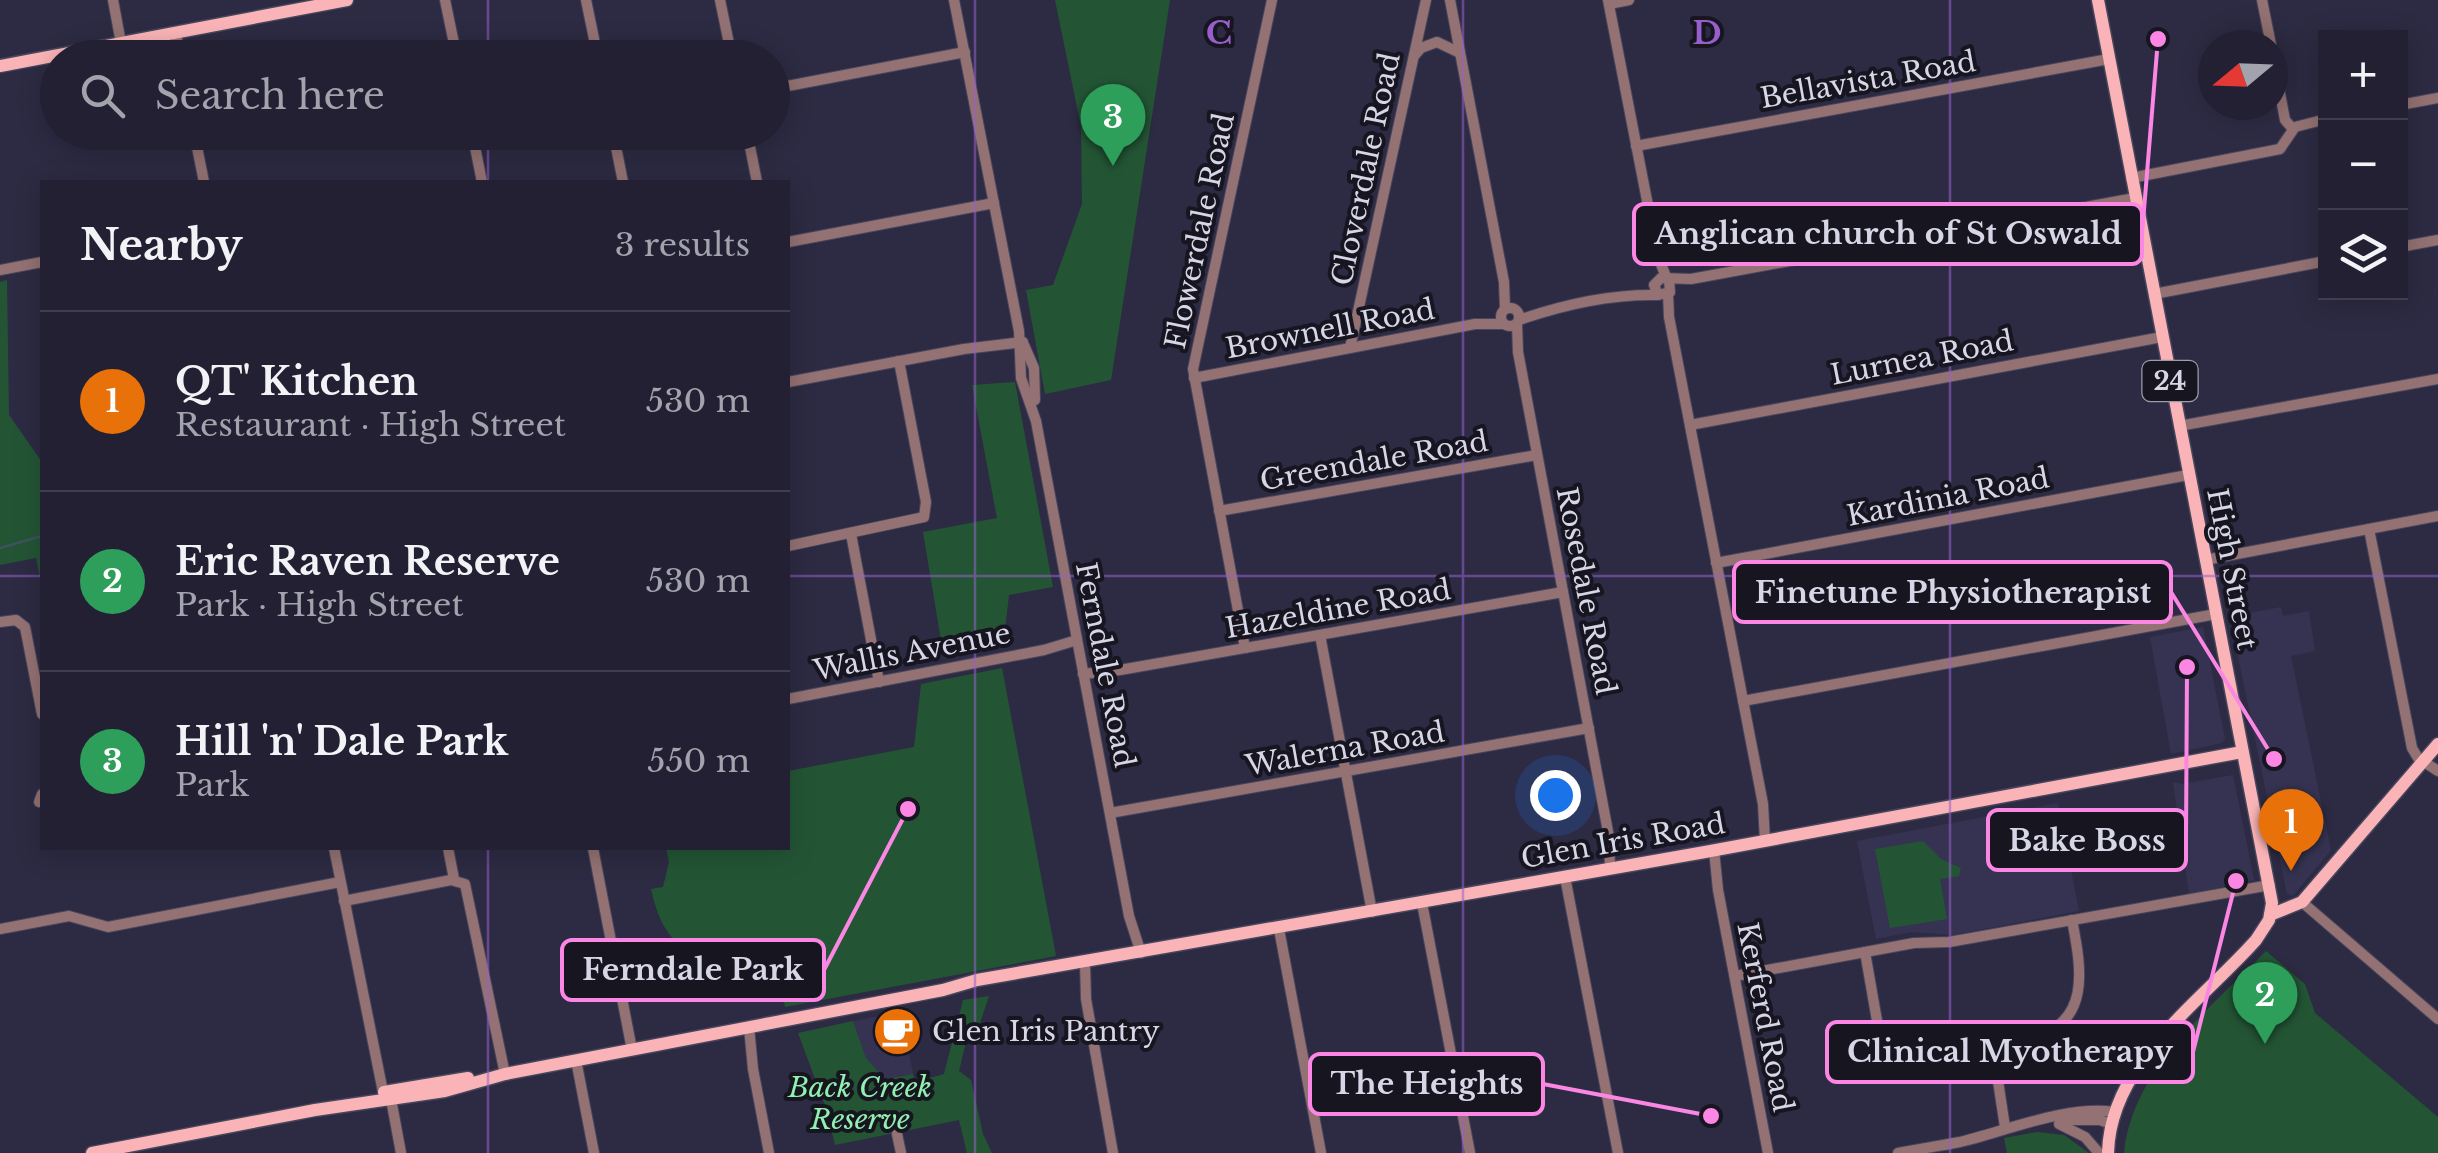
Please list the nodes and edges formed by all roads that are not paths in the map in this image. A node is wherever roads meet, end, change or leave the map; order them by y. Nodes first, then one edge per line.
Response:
1 (113, 0) edge
2 (348, 0) edge
3 (445, 0) edge
4 (586, 0) edge
5 (720, 0) edge
6 (954, 0) edge
7 (1272, 0) edge
8 (1426, 0) edge
9 (1450, 0) edge
10 (1629, 0) edge
11 (2098, 0) edge
12 (2262, 0) edge
13 (1609, 2) edge
14 (290, 5) edge
15 (2268, 30) edge
16 (173, 33) junction
17 (120, 40) edge
18 (137, 40) edge
19 (174, 40) edge
20 (453, 40) edge
21 (594, 40) edge
22 (728, 40) edge
23 (965, 52) junction
24 (1460, 53) junction
25 (1414, 57) junction
26 (40, 58) edge
27 (2109, 58) junction
28 (0, 66) edge
29 (790, 86) edge
30 (2438, 98) edge
31 (2408, 104) edge
32 (2286, 120) edge
33 (2323, 120) edge
34 (2293, 129) junction
35 (1636, 146) junction
36 (198, 150) edge
37 (476, 150) edge
38 (617, 150) edge
39 (751, 150) edge
40 (2131, 178) junction
41 (204, 180) edge
42 (482, 180) edge
43 (623, 180) edge
44 (757, 180) edge
45 (2135, 198) junction
46 (994, 203) junction
47 (2438, 240) edge
48 (790, 242) edge
49 (2408, 246) edge
50 (40, 262) edge
51 (2318, 263) edge
52 (0, 270) edge
53 (1663, 287) junction
54 (2154, 294) junction
55 (1511, 317) junction
56 (2162, 336) junction
57 (1021, 339) junction
58 (1350, 348) junction
59 (900, 361) junction
60 (1194, 378) junction
61 (2438, 379) edge
62 (790, 382) edge
63 (1690, 425) junction
64 (2179, 426) junction
65 (1537, 455) junction
66 (2188, 475) junction
67 (1219, 511) junction
68 (2438, 516) edge
69 (2369, 529) junction
70 (851, 534) junction
71 (790, 546) edge
72 (2205, 560) junction
73 (1716, 563) junction
74 (1562, 592) junction
75 (2216, 614) junction
76 (0, 622) edge
77 (1320, 635) junction
78 (1078, 644) junction
79 (1245, 648) junction
80 (1084, 677) junction
81 (879, 682) junction
82 (790, 699) edge
83 (1743, 702) junction
84 (40, 704) edge
85 (1589, 728) junction
86 (2438, 744) edge
87 (2242, 752) junction
88 (2424, 761) junction
89 (2438, 771) edge
90 (1346, 772) junction
91 (1110, 814) junction
92 (1770, 840) junction
93 (334, 850) edge
94 (448, 850) edge
95 (593, 850) edge
96 (1709, 851) junction
97 (1615, 868) junction
98 (1566, 877) junction
99 (454, 880) junction
100 (340, 882) junction
101 (2270, 885) junction
102 (344, 901) junction
103 (2302, 902) junction
104 (1422, 903) junction
105 (1372, 912) junction
106 (2270, 916) junction
107 (2072, 920) junction
108 (0, 928) edge
109 (1278, 929) junction
110 (1864, 952) junction
111 (1136, 954) junction
112 (1080, 964) junction
113 (1734, 976) junction
114 (2438, 1019) edge
115 (744, 1028) junction
116 (1879, 1032) dead end
117 (632, 1050) junction
118 (576, 1060) junction
119 (505, 1074) junction
120 (387, 1096) junction
121 (315, 1110) junction
122 (2113, 1118) junction
123 (2049, 1120) junction
124 (2005, 1127) junction
125 (896, 1134) dead end
126 (92, 1153) edge
127 (401, 1153) edge
128 (594, 1153) edge
129 (769, 1153) edge
130 (901, 1153) edge
131 (1113, 1153) edge
132 (1322, 1153) edge
133 (1470, 1153) edge
134 (1618, 1153) edge
135 (1768, 1153) edge
136 (1899, 1153) edge
137 (2099, 1153) edge
138 (2108, 1153) edge

1 - 17 street
2 - 14 main road
3 - 20 street
4 - 21 street
5 - 22 street
6 - 23 street, Ferndale Road
7 - 60 street, Flowerdale Road
8 - 25 street, Cloverdale Road
9 - 24 street, Rosedale Road
10 - 13 street
11 - 27 main road, High Street / 24
12 - 15 street
13 - 35 street
14 - 16 main road
16 - 18 main road
16 - 19 street
23 - 29 street
23 - 46 street, Ferndale Road
24 - 25 street
24 - 55 street, Rosedale Road
25 - 58 street, Cloverdale Road
26 - 28 main road
27 - 35 street, Bellavista Road
27 - 40 main road, High Street / 24
30 - 31 street
32 - 34 street
33 - 34 street
34 - 40 street
35 - 53 street
36 - 41 street
37 - 42 street
38 - 43 street
39 - 44 street
40 - 45 main road, High Street / 24
45 - 53 street, Brownell Road
45 - 54 main road, High Street / 24
46 - 48 street
46 - 57 street, Ferndale Road
47 - 49 street
50 - 52 street
51 - 54 street
53 - 55 street, Brownell Road
53 - 63 street
54 - 56 main road, High Street / 24
55 - 58 street, Brownell Road
55 - 65 street, Rosedale Road
56 - 63 street, Lurnea Road
56 - 64 main road, High Street / 24
57 - 59 street
57 - 78 street, Ferndale Road
58 - 60 street, Brownell Road
59 - 62 street
59 - 70 street
60 - 67 street, Flowerdale Road
61 - 64 street
63 - 73 street
64 - 66 main road, High Street / 24
65 - 67 street, Greendale Road
65 - 74 street, Rosedale Road
66 - 72 main road, High Street / 24
66 - 73 street, Kardinia Road
67 - 79 street, Flowerdale Road
68 - 69 street
69 - 72 street
69 - 88 street
70 - 71 street
70 - 81 street
72 - 75 main road, High Street / 24
73 - 83 street
74 - 77 street, Hazeldine Road
74 - 85 street, Rosedale Road
75 - 83 street
75 - 87 main road, High Street / 24
76 - 84 street
77 - 79 street, Hazeldine Road
77 - 90 street
78 - 80 street, Ferndale Road
78 - 81 street, Wallis Avenue
79 - 80 street, Hazeldine Road
80 - 91 street, Ferndale Road
81 - 82 street, Wallis Avenue
83 - 92 street
85 - 90 street, Walerna Road
85 - 97 street, Rosedale Road
86 - 88 main road
87 - 92 main road, Glen Iris Road
87 - 101 main road, High Street / 24
88 - 89 street
88 - 103 main road
90 - 91 street, Walerna Road
90 - 105 street
91 - 111 street, Ferndale Road
92 - 96 main road, Glen Iris Road
93 - 100 street
94 - 99 street
95 - 117 street
96 - 97 main road, Glen Iris Road
96 - 113 street, Kerferd Road
97 - 98 main road, Glen Iris Road
98 - 104 main road, Glen Iris Road
98 - 134 street
99 - 102 street
99 - 119 street
100 - 102 street
100 - 108 street
101 - 106 main road, High Street / 24
101 - 107 street
102 - 120 street
103 - 106 main road
103 - 114 street
104 - 105 main road, Glen Iris Road
104 - 133 street
105 - 109 main road, Glen Iris Road
106 - 122 main road
107 - 110 street
107 - 124 street
109 - 111 main road, Glen Iris Road
109 - 132 street
110 - 113 street
110 - 116 street
111 - 112 main road, Glen Iris Road
112 - 115 main road, Glen Iris Road
112 - 131 street
113 - 135 street, Kerferd Road
115 - 117 main road, Glen Iris Road
115 - 129 street
117 - 118 main road, Glen Iris Road
118 - 119 main road, Glen Iris Road
118 - 128 street
119 - 120 main road, Glen Iris Road
119 - 120 main road, Glen Iris Road
120 - 121 main road, Glen Iris Road
120 - 121 main road, Glen Iris Road
120 - 127 street
121 - 126 main road, Glen Iris Road
122 - 123 street
122 - 138 main road
123 - 124 street
123 - 137 street
124 - 136 street
125 - 130 street

